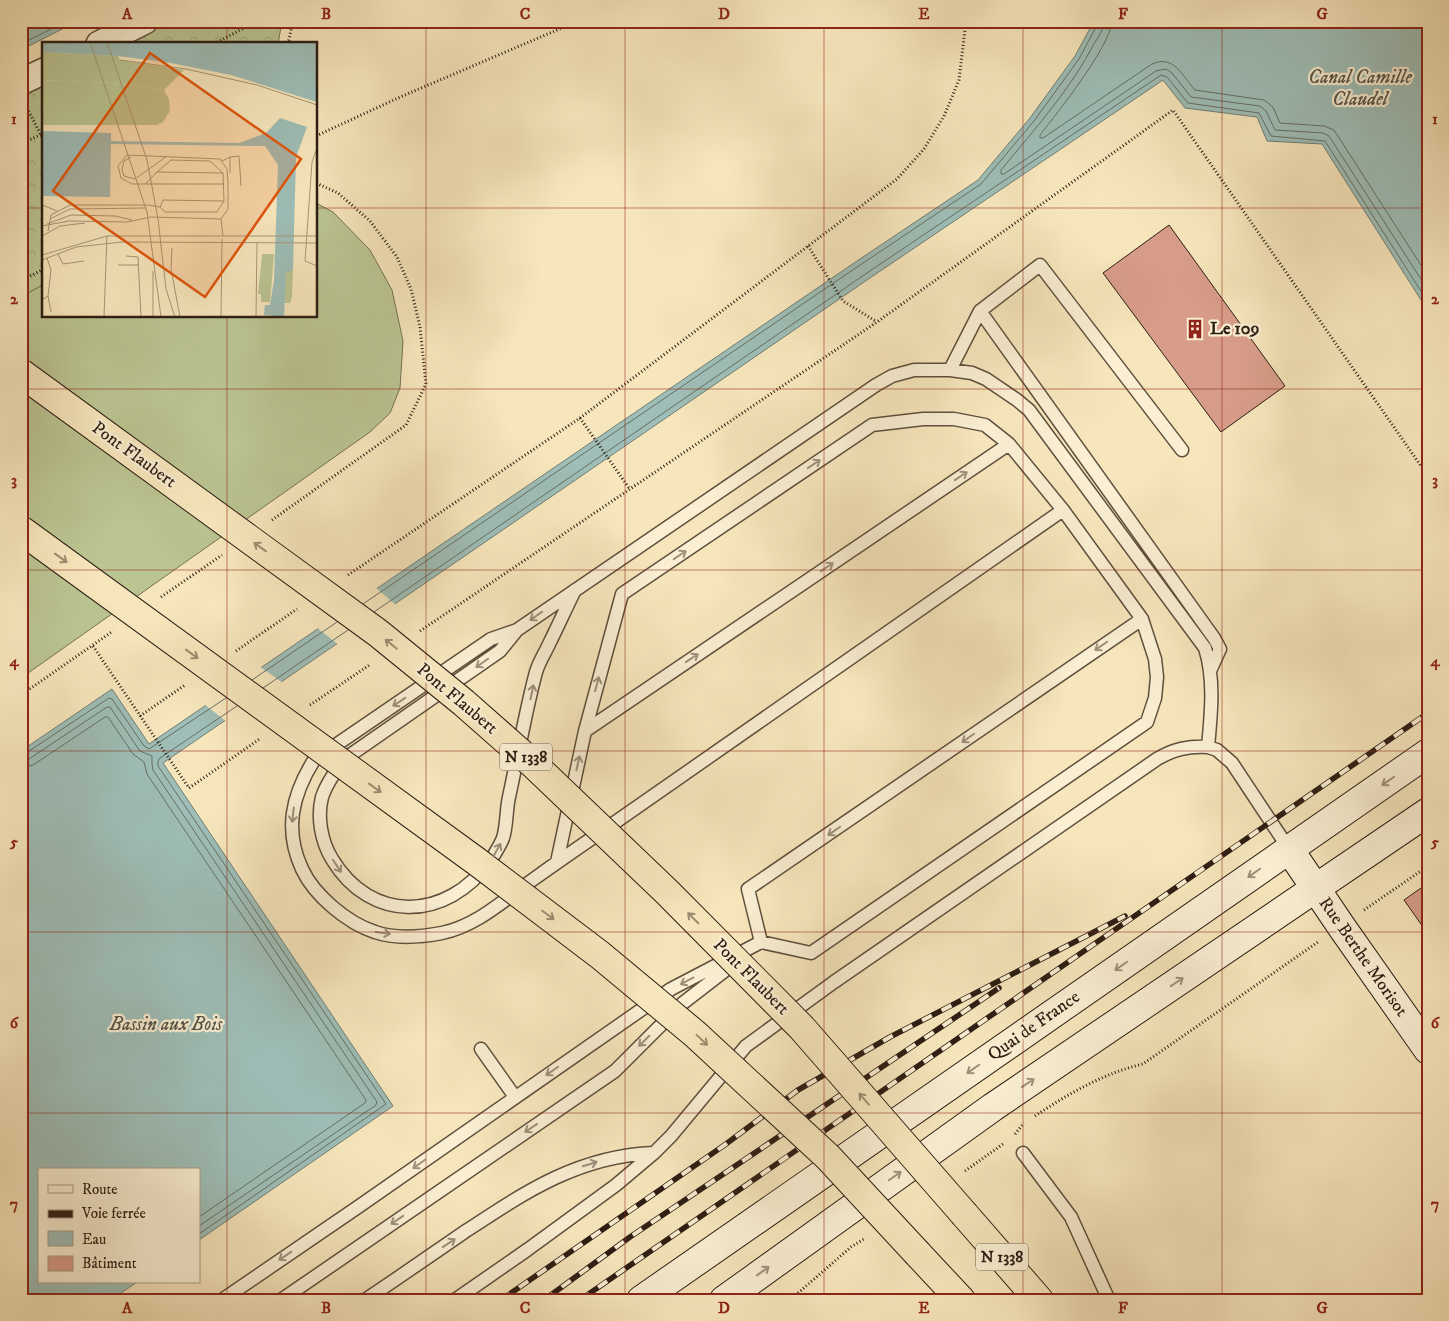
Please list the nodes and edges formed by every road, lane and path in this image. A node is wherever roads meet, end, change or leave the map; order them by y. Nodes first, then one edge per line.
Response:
1 (145, 21) edge
2 (257, 21) edge
3 (293, 21) edge
4 (578, 21) edge
5 (966, 21) edge
6 (103, 42) edge
7 (218, 42) edge
8 (288, 42) edge
9 (42, 73) edge
10 (23, 92) edge
11 (42, 134) edge
12 (318, 135) edge
13 (21, 144) edge
14 (318, 185) edge
15 (808, 246) junction
16 (42, 269) edge
17 (21, 281) edge
18 (980, 310) junction
19 (877, 322) junction
20 (950, 370) junction
21 (21, 373) edge
22 (580, 418) junction
23 (1009, 444) junction
24 (1182, 450) dead end
25 (1428, 476) edge
26 (629, 488) junction
27 (1063, 510) junction
28 (271, 520) dead end
29 (21, 530) edge
30 (223, 554) dead end
31 (344, 578) dead end
32 (576, 588) junction
33 (154, 602) dead end
34 (303, 606) dead end
35 (1142, 619) junction
36 (116, 630) dead end
37 (517, 630) junction
38 (417, 632) dead end
39 (93, 646) junction
40 (230, 655) dead end
41 (376, 660) dead end
42 (1210, 671) junction
43 (189, 683) dead end
44 (21, 695) edge
45 (303, 710) dead end
46 (140, 716) junction
47 (585, 731) junction
48 (262, 738) dead end
49 (1208, 747) junction
50 (1428, 753) edge
51 (1428, 812) edge
52 (1290, 849) junction
53 (557, 862) junction
54 (1428, 866) edge
55 (1315, 889) junction
56 (1366, 908) dead end
57 (761, 942) junction
58 (1319, 942) dead end
59 (480, 1049) dead end
60 (1428, 1050) edge
61 (515, 1097) junction
62 (1011, 1138) dead end
63 (654, 1153) junction
64 (1023, 1153) dead end
65 (926, 1262) junction
66 (222, 1300) edge
67 (281, 1300) edge
68 (365, 1300) edge
69 (455, 1300) edge
70 (641, 1300) edge
71 (724, 1300) edge
72 (949, 1300) edge
73 (961, 1300) edge
74 (1039, 1300) edge
75 (1110, 1300) edge

1 - 6 street
2 - 7 path
3 - 8 path
4 - 12 path
5 - 15 path
9 - 10 street
10 - 11 path
11 - 13 path
14 - 28 path
15 - 19 path
15 - 22 path
16 - 17 path
18 - 20 lane
18 - 24 lane
18 - 42 lane
19 - 25 path
19 - 26 path
20 - 32 lane
20 - 42 lane
74 -> 21 highway, Pont Flaubert / N 1338, bridge
22 - 26 path
22 - 31 path
23 - 27 lane
47 -> 23 lane
47 -> 23 lane
26 - 38 path
27 - 35 lane
27 - 53 lane
29 -> 65 highway, bridge
30 - 33 path
32 -> 37 lane
37 -> 32 lane
34 - 40 path
35 -> 57 lane
35 - 57 lane
36 - 39 path
37 -> 53 lane
39 - 44 path
39 - 46 path
41 - 45 path
42 - 49 lane
43 - 46 path
46 - 48 path
53 -> 47 lane
49 - 52 lane
49 - 63 lane
50 -> 52 main road, Quai de France
51 - 55 main road
52 - 55 main road, Rue Berthe Morisot
52 -> 70 main road, Quai de France
54 - 56 path
55 - 60 main road, Rue Berthe Morisot
71 -> 55 main road
57 -> 61 lane
57 -> 67 lane
58 - 62 path
59 - 61 lane
61 -> 66 lane
68 -> 63 lane
63 - 69 lane
64 - 75 lane
65 - 72 highway
65 - 73 highway

